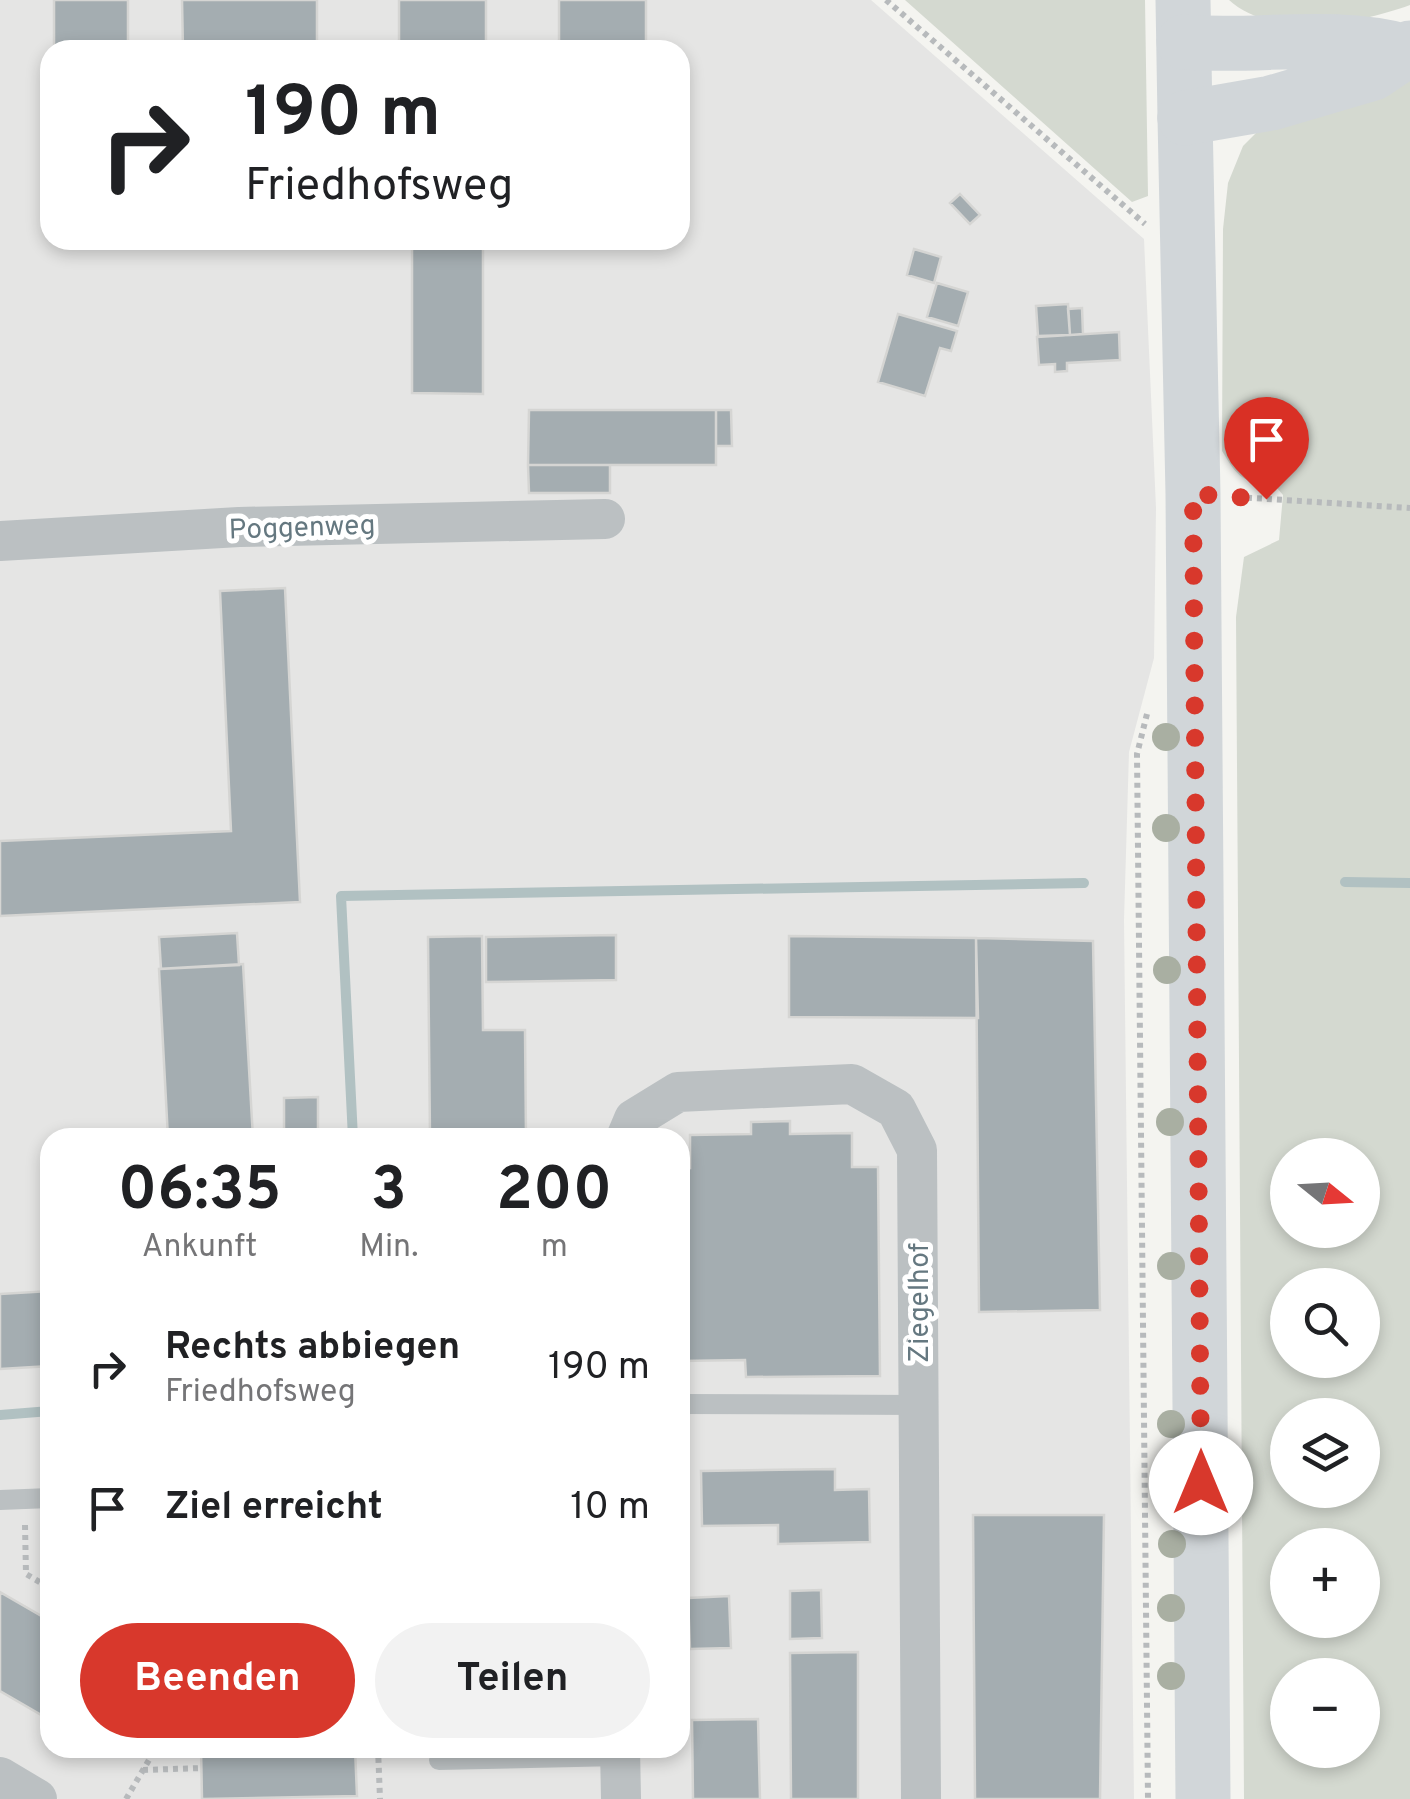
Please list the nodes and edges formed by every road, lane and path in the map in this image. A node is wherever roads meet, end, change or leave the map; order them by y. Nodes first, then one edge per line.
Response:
1 (886, 0) edge
2 (1183, 21) edge
3 (1406, 49) edge
4 (1185, 118) junction
5 (1190, 231) junction
6 (1193, 494) junction
7 (1410, 508) edge
8 (605, 518) dead end
9 (0, 540) edge
10 (630, 1128) edge
11 (690, 1404) edge
12 (919, 1405) junction
13 (40, 1498) edge
14 (24, 1499) junction
15 (0, 1500) edge
16 (40, 1582) edge
17 (150, 1758) edge
18 (378, 1758) edge
19 (484, 1758) edge
20 (620, 1758) edge
21 (438, 1760) dead end
22 (202, 1768) dead end
23 (143, 1770) junction
24 (0, 1777) edge
25 (37, 1799) edge
26 (126, 1799) edge
27 (380, 1799) edge
28 (621, 1799) edge
29 (920, 1799) edge
30 (1203, 1799) edge

1 - 5 path
2 - 3 main road
2 - 4 main road
3 - 4 main road
4 - 5 main road
5 - 6 main road
6 - 7 path
6 - 30 main road
8 - 9 street, Poggenweg
10 - 12 street, Ziegelhof
11 - 12 lane
12 - 29 street, Ziegelhof
13 - 14 lane
14 - 15 lane
14 - 16 path
17 - 23 path
18 - 27 path
19 - 21 lane
20 - 28 street
22 - 23 path
23 - 26 path
24 - 25 street

